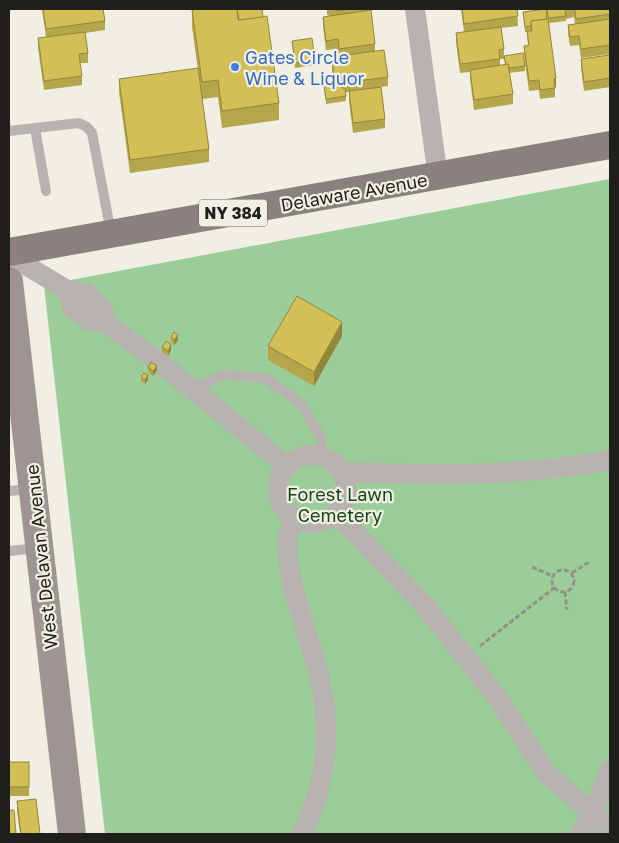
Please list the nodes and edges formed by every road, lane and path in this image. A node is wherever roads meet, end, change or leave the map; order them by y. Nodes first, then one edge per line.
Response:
1 (415, 9) edge
2 (36, 128) junction
3 (9, 131) edge
4 (610, 145) edge
5 (438, 178) junction
6 (46, 191) dead end
7 (112, 234) junction
8 (9, 254) edge
9 (9, 281) edge
10 (11, 328) edge
11 (191, 390) junction
12 (15, 396) edge
13 (323, 456) junction
14 (610, 460) edge
15 (287, 466) junction
16 (342, 472) junction
17 (21, 490) edge
18 (336, 513) junction
19 (294, 517) junction
20 (40, 548) junction
21 (9, 551) edge
22 (589, 562) dead end
23 (532, 567) dead end
24 (572, 574) junction
25 (553, 576) junction
26 (554, 588) junction
27 (566, 592) junction
28 (567, 610) dead end
29 (466, 658) junction
30 (610, 770) edge
31 (593, 813) junction
32 (610, 828) edge
33 (72, 834) edge
34 (302, 834) edge
35 (580, 834) edge

1 - 5 street
2 - 3 lane
2 - 6 lane
2 - 7 lane
4 - 5 main road, Delaware Avenue / NY 384
5 - 7 main road, Delaware Avenue / NY 384
7 - 8 main road, Delaware Avenue / NY 384
8 - 11 street
9 - 10 street, West Delavan Avenue
10 - 12 street, West Delavan Avenue
11 - 13 lane
11 - 15 street
12 - 17 street, West Delavan Avenue
13 - 15 street
13 - 16 street
14 - 16 street
15 - 19 street
16 - 18 street
17 - 20 street, West Delavan Avenue
18 - 19 street
18 - 29 street
19 - 34 street
20 - 21 lane
20 - 33 street, West Delavan Avenue
22 - 24 path
23 - 25 path
24 - 25 path
24 - 27 path
25 - 26 path
26 - 27 path
26 - 29 path
27 - 28 path
29 - 31 street
30 - 31 street
31 - 32 street
31 - 35 street

